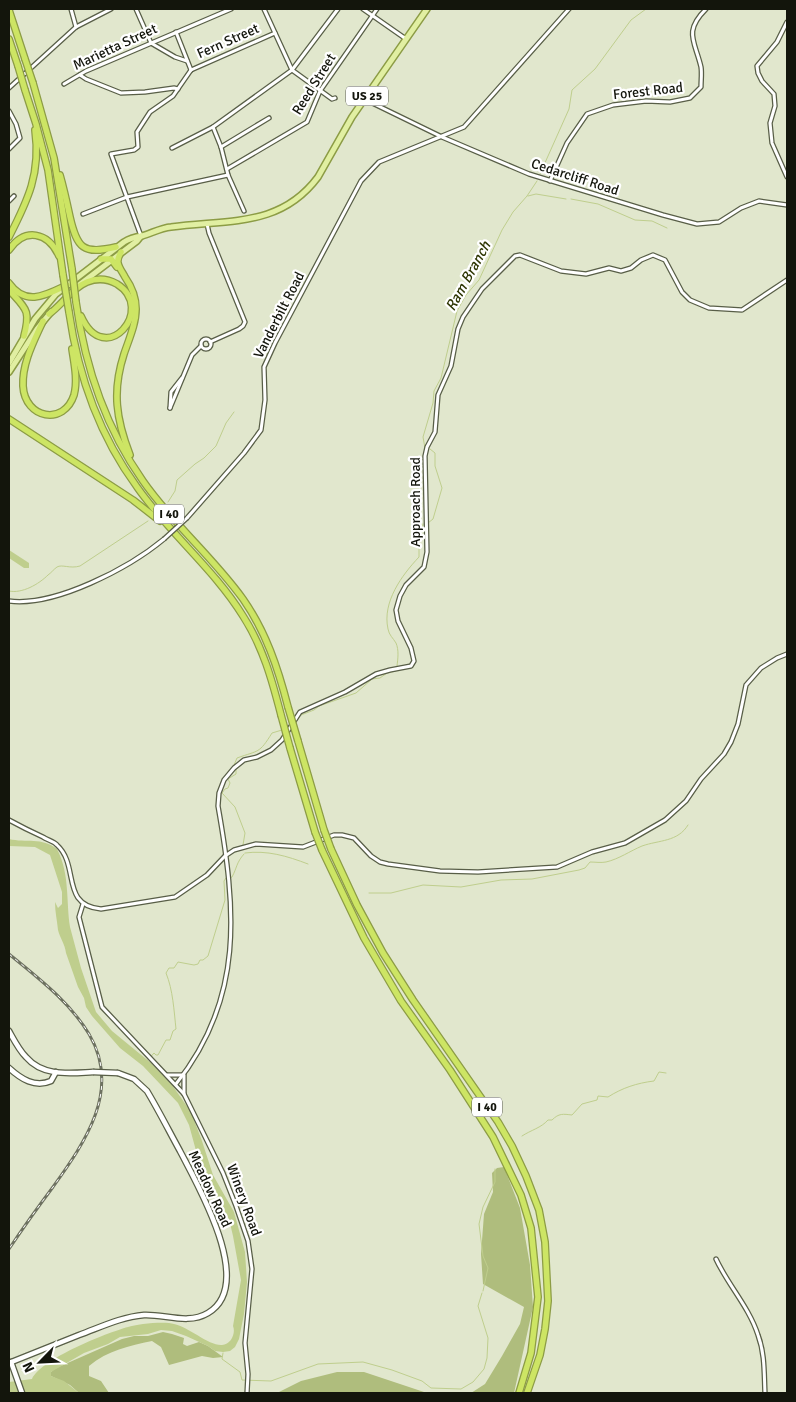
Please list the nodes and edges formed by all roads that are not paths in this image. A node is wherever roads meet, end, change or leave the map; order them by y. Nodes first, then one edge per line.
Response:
1 (71, 9) edge
2 (111, 9) edge
3 (136, 9) edge
4 (231, 9) edge
5 (264, 9) edge
6 (338, 9) edge
7 (363, 9) edge
8 (377, 9) edge
9 (427, 9) edge
10 (570, 9) edge
11 (706, 9) edge
12 (9, 10) edge
13 (373, 16) junction
14 (787, 22) edge
15 (76, 27) junction
16 (176, 32) junction
17 (275, 33) junction
18 (9, 39) edge
19 (406, 39) junction
20 (151, 43) junction
21 (187, 61) junction
22 (190, 70) junction
23 (292, 70) junction
24 (80, 75) junction
25 (64, 84) dead end
26 (9, 88) edge
27 (178, 90) junction
28 (320, 91) junction
29 (335, 98) dead end
30 (364, 99) junction
31 (31, 108) junction
32 (9, 112) edge
33 (269, 118) dead end
34 (212, 127) junction
35 (442, 137) junction
36 (221, 147) junction
37 (172, 148) dead end
38 (9, 149) edge
39 (54, 158) junction
40 (227, 168) junction
41 (228, 174) junction
42 (787, 177) edge
43 (550, 180) junction
44 (14, 196) dead end
45 (127, 197) junction
46 (9, 201) edge
47 (787, 205) edge
48 (244, 211) dead end
49 (83, 214) dead end
50 (207, 224) junction
51 (141, 236) junction
52 (9, 238) edge
53 (9, 250) edge
54 (118, 250) junction
55 (101, 259) junction
56 (111, 259) junction
57 (62, 264) junction
58 (125, 277) junction
59 (787, 280) edge
60 (9, 282) edge
61 (67, 285) junction
62 (9, 290) edge
63 (77, 304) junction
64 (49, 314) junction
65 (43, 320) junction
66 (71, 326) junction
67 (24, 336) junction
68 (210, 342) junction
69 (201, 346) junction
70 (9, 363) edge
71 (9, 372) edge
72 (184, 375) junction
73 (9, 419) edge
74 (135, 468) junction
75 (171, 530) junction
76 (9, 601) edge
77 (787, 654) edge
78 (9, 820) edge
79 (225, 856) junction
80 (215, 868) junction
81 (227, 871) junction
82 (83, 904) junction
83 (9, 1031) edge
84 (9, 1068) edge
85 (56, 1072) junction
86 (167, 1074) junction
87 (184, 1075) junction
88 (176, 1084) junction
89 (184, 1094) junction
90 (716, 1259) dead end
91 (22, 1358) junction
92 (10, 1363) edge
93 (14, 1372) junction
94 (22, 1393) edge
95 (247, 1393) edge
96 (519, 1393) edge
97 (527, 1393) edge
98 (765, 1393) edge

1 - 15 street
2 - 15 street
3 - 20 street
4 - 16 street, Marietta Street
5 - 17 street
6 - 23 street
7 - 13 street
8 - 13 street, Reed Street
9 - 19 main road, US 25
10 - 35 street, Vanderbilt Road
11 - 43 street, Forest Road
12 - 39 highway, I 40, bridge
13 - 19 street
13 - 28 street, Reed Street
14 - 42 street
15 - 26 street
16 - 20 street, Marietta Street
16 - 21 street
17 - 22 street, Fern Street
17 - 23 street
18 - 31 highway, I 40, bridge
19 - 30 main road, US 25
20 - 21 street
20 - 24 street, Marietta Street
21 - 22 street
22 - 27 street
23 - 28 street
23 - 34 street
24 - 25 street, Marietta Street
24 - 27 street
27 - 45 street
28 - 29 street
28 - 40 street, Reed Street
30 - 35 street, Cedarcliff Road
30 - 50 main road, US 25
31 - 52 highway
31 - 57 highway, I 40
32 - 38 street
33 - 36 street
34 - 36 street
34 - 37 street
35 - 43 street, Cedarcliff Road
35 - 76 street, Vanderbilt Road, bridge
36 - 40 street
39 - 54 highway
39 - 63 highway, I 40, bridge
40 - 41 street
41 - 45 street
41 - 48 street
43 - 47 street, Cedarcliff Road
44 - 46 street
45 - 49 street
45 - 51 street
50 - 51 main road, US 25
50 - 68 street
51 - 54 main road, US 25
53 - 57 highway
54 - 55 main road, US 25
54 - 56 main road, US 25
54 - 58 highway
55 - 56 highway
55 - 61 main road, US 25
56 - 58 highway
56 - 64 main road, US 25
57 - 66 highway, I 40, bridge
58 - 74 highway
59 - 79 street, Approach Road
60 - 61 highway
61 - 67 main road, US 25
62 - 67 highway
63 - 64 highway
63 - 74 highway, I 40
64 - 65 main road, US 25
65 - 66 highway
65 - 71 main road, US 25
66 - 75 highway, I 40
67 - 70 main road, US 25
68 - 69 street
68 - 69 street
69 - 72 street
72 - 72 street
73 - 75 highway
74 - 97 highway, I 40, bridge
75 - 96 highway, I 40, bridge
77 - 79 street
78 - 82 street
79 - 80 street
79 - 81 street
80 - 81 street
80 - 82 street
81 - 87 street
82 - 86 street, Winery Road
83 - 85 main road, Meadow Road
84 - 85 main road
85 - 91 main road, Meadow Road, bridge
86 - 87 street
86 - 88 street, Winery Road
87 - 88 street
87 - 89 street
88 - 89 street, Winery Road
89 - 95 street, Winery Road
90 - 98 street
91 - 92 main road, Meadow Road
91 - 93 main road
92 - 93 main road
93 - 94 main road

